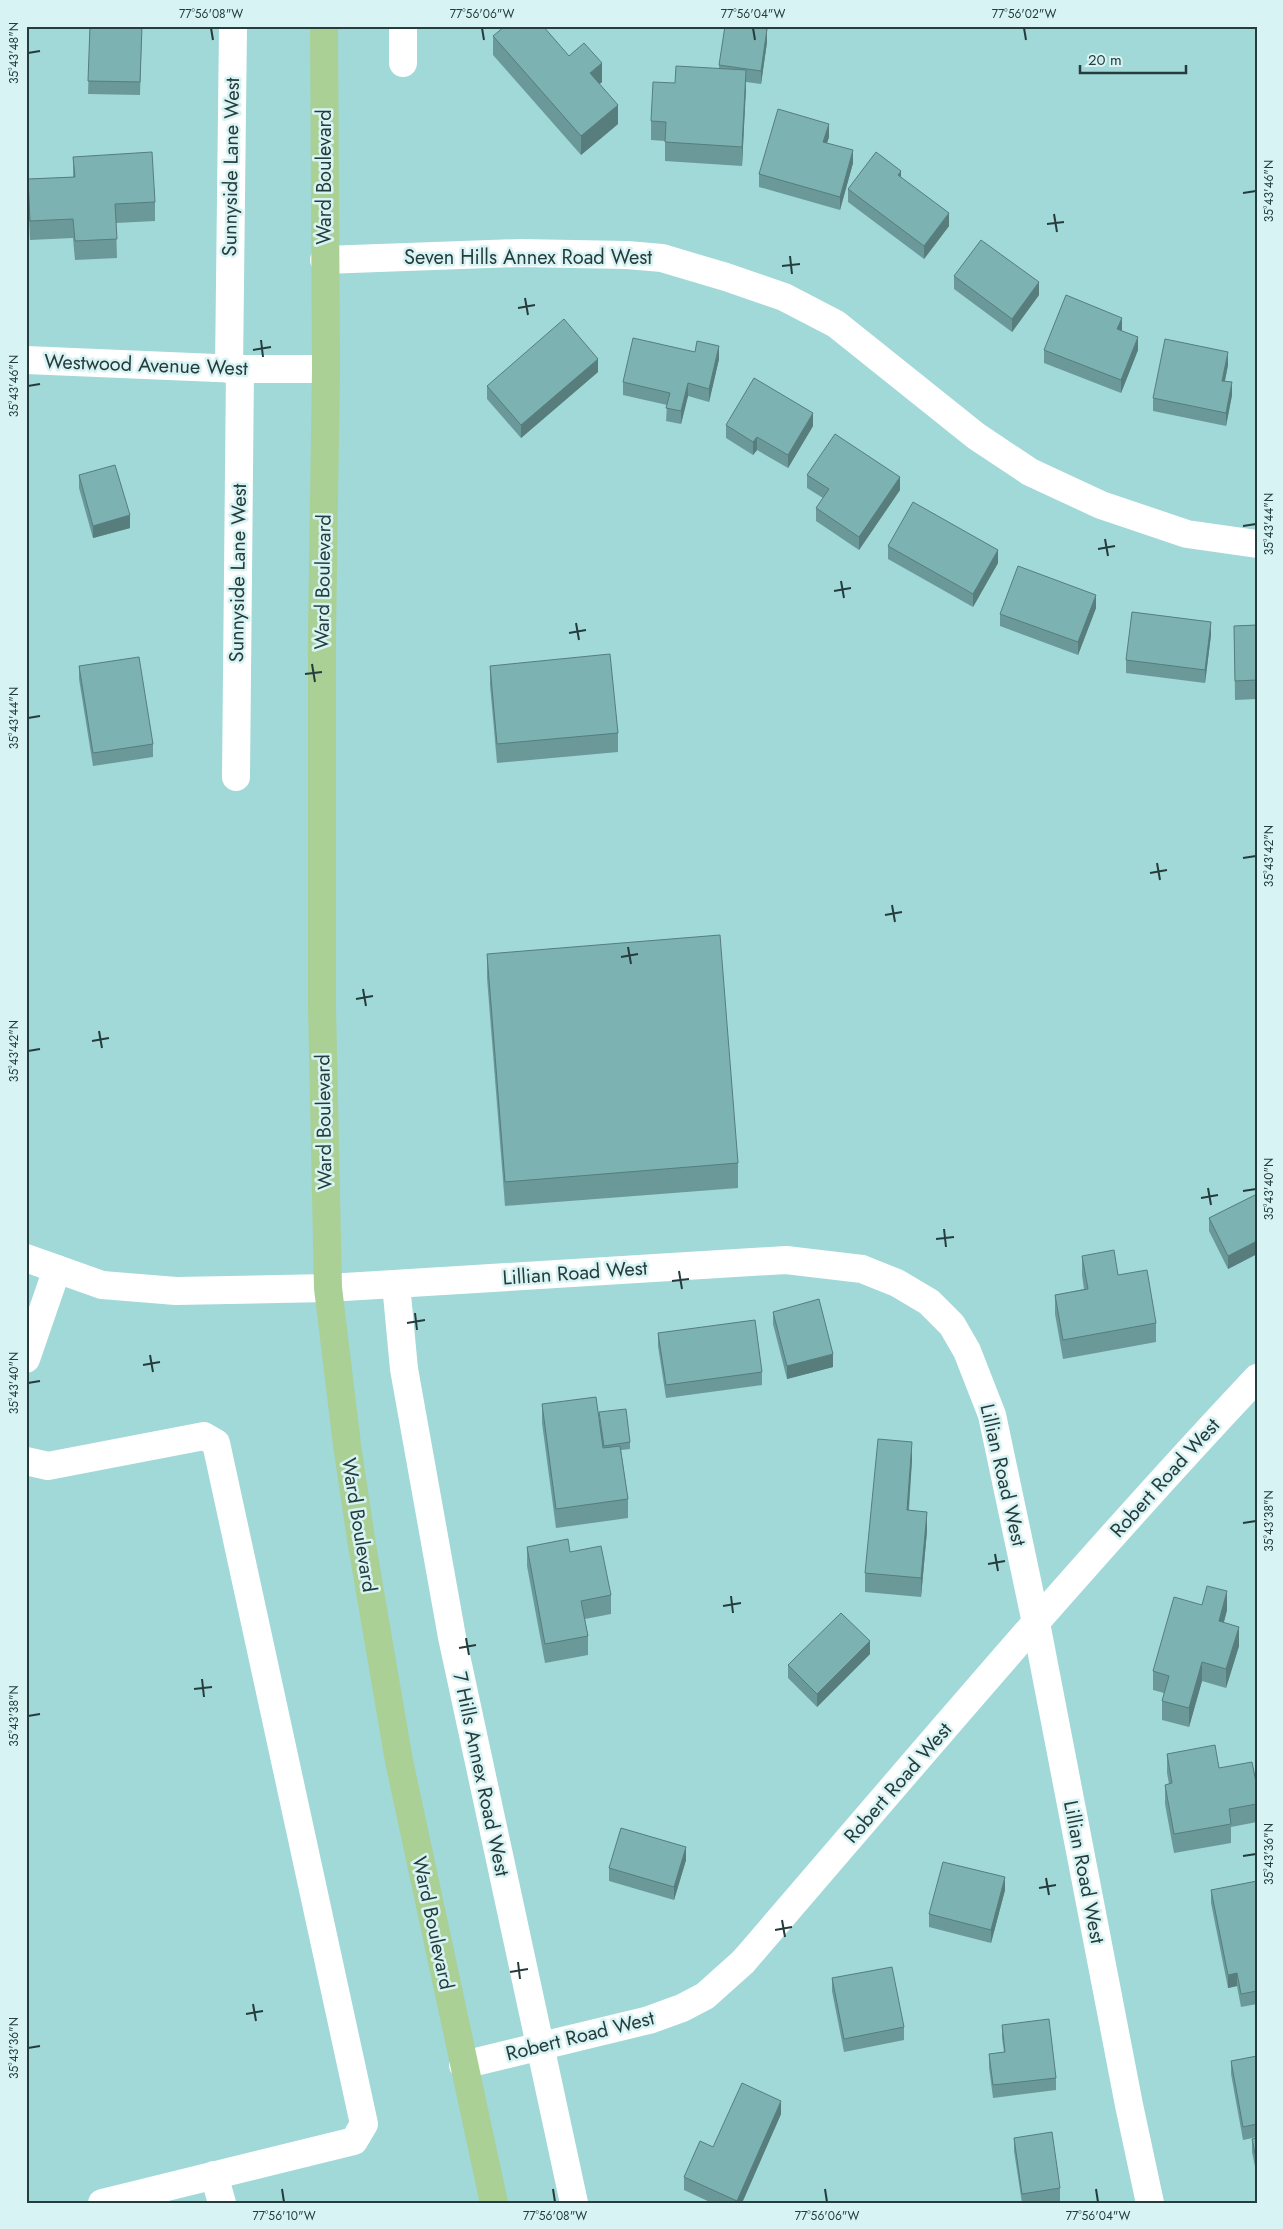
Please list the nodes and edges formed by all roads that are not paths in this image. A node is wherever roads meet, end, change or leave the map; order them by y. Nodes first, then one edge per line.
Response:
1 (233, 26) edge
2 (324, 26) edge
3 (403, 26) edge
4 (403, 63) dead end
5 (324, 260) junction
6 (26, 360) edge
7 (234, 369) junction
8 (326, 369) junction
9 (1257, 544) edge
10 (236, 778) dead end
11 (26, 1258) edge
12 (57, 1269) junction
13 (396, 1284) junction
14 (328, 1288) junction
15 (26, 1359) edge
16 (1257, 1378) edge
17 (26, 1461) edge
18 (1036, 1623) junction
19 (540, 2047) junction
20 (463, 2065) junction
21 (214, 2175) junction
22 (102, 2203) edge
23 (222, 2203) edge
24 (494, 2203) edge
25 (574, 2203) edge
26 (1150, 2203) edge

1 - 7 street, Sunnyside Lane West
2 - 5 main road, Ward Boulevard
3 - 4 street
5 - 8 main road, Ward Boulevard
5 - 9 street, Seven Hills Annex Road West
6 - 7 street, Westwood Avenue West
7 - 8 street, Westwood Avenue West
7 - 10 street, Sunnyside Lane West
8 - 14 main road, Ward Boulevard
11 - 12 street, Lillian Road West
12 - 14 street, Lillian Road West
12 - 15 street
13 - 14 street, Lillian Road West
13 - 18 street, Lillian Road West
13 - 19 street, 7 Hills Annex Road West
14 - 20 main road, Ward Boulevard
16 - 18 street, Robert Road West
17 - 21 street
18 - 19 street, Robert Road West
18 - 26 street, Lillian Road West
19 - 20 street, Robert Road West
19 - 25 street, 7 Hills Annex Road West
20 - 24 main road, Ward Boulevard
21 - 22 street
21 - 23 street

